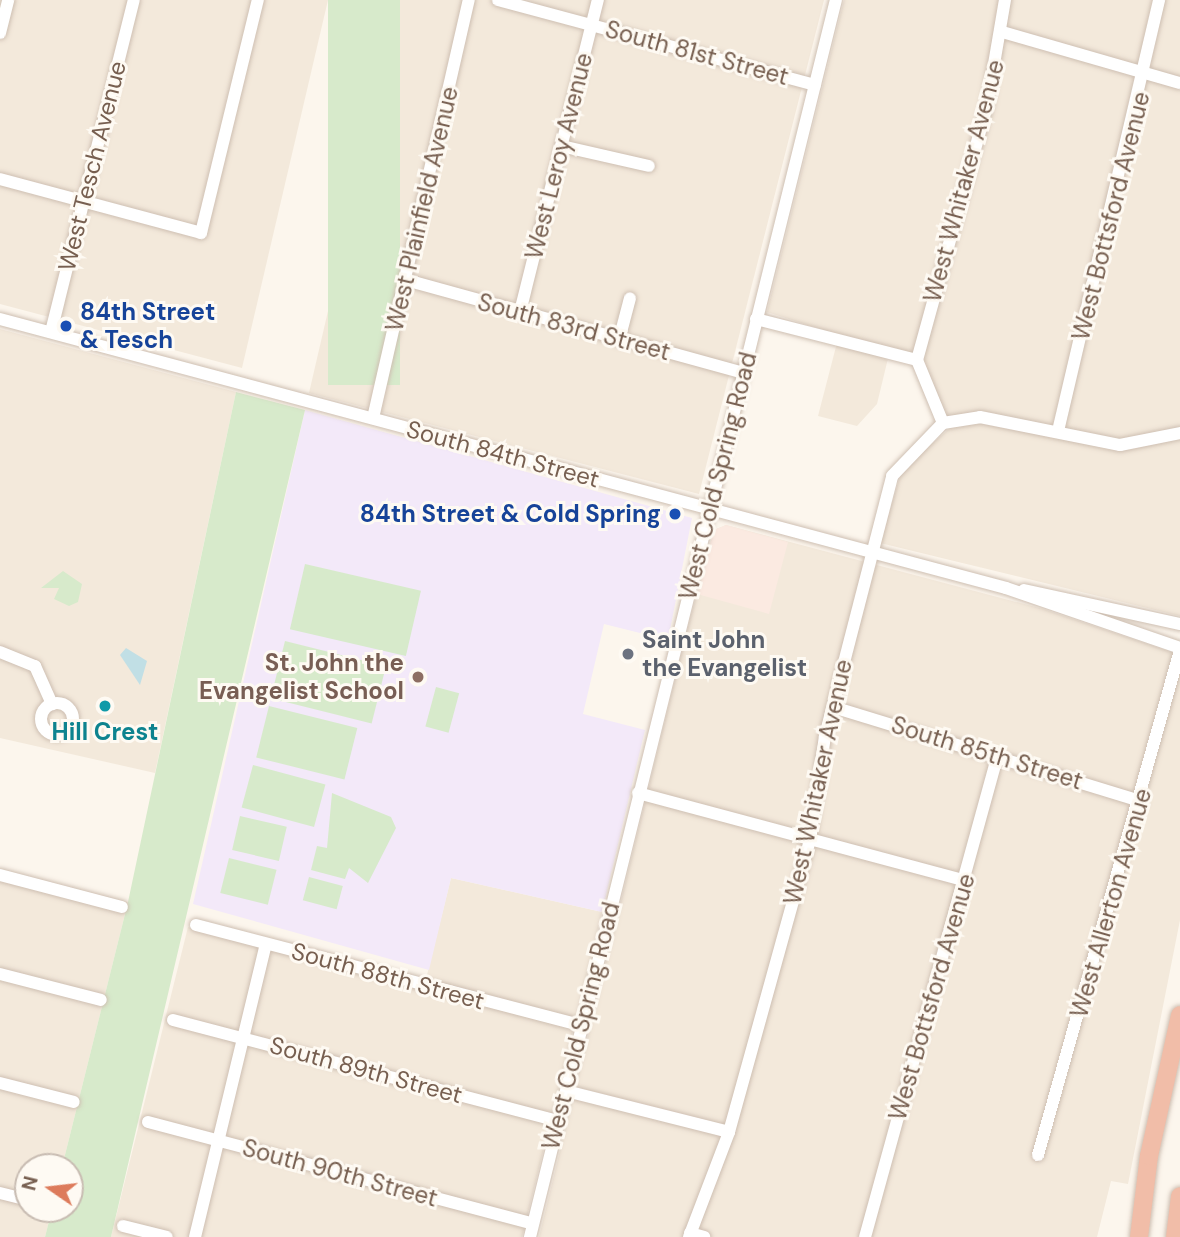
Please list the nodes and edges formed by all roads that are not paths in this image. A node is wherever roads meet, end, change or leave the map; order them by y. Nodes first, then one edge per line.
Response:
1 (8, 0) edge
2 (134, 0) edge
3 (258, 0) edge
4 (469, 0) edge
5 (499, 0) edge
6 (598, 0) edge
7 (836, 0) edge
8 (1005, 0) edge
9 (1159, 0) edge
10 (591, 24) junction
11 (1002, 32) junction
12 (0, 33) edge
13 (1145, 72) junction
14 (1180, 83) edge
15 (815, 85) junction
16 (561, 145) junction
17 (649, 166) dead end
18 (0, 179) edge
19 (83, 202) junction
20 (406, 280) junction
21 (631, 298) dead end
22 (520, 312) junction
23 (0, 319) edge
24 (756, 319) junction
25 (51, 332) junction
26 (619, 340) junction
27 (917, 360) junction
28 (743, 373) junction
29 (373, 418) junction
30 (943, 423) junction
31 (1058, 431) junction
32 (1180, 433) edge
33 (709, 510) junction
34 (870, 552) junction
35 (1006, 588) junction
36 (1180, 624) edge
37 (1180, 649) edge
38 (0, 652) edge
39 (52, 704) dead end
40 (833, 707) junction
41 (997, 757) junction
42 (638, 793) junction
43 (1141, 801) junction
44 (810, 840) junction
45 (0, 875) edge
46 (965, 881) junction
47 (122, 906) dead end
48 (195, 925) dead end
49 (266, 944) junction
50 (0, 974) edge
51 (102, 1000) dead end
52 (1180, 1015) edge
53 (173, 1020) dead end
54 (581, 1026) junction
55 (243, 1038) junction
56 (1180, 1063) edge
57 (0, 1083) edge
58 (566, 1091) junction
59 (74, 1102) dead end
60 (558, 1121) junction
61 (148, 1122) dead end
62 (729, 1132) junction
63 (218, 1141) junction
64 (1038, 1154) dead end
65 (1180, 1196) edge
66 (123, 1226) dead end
67 (531, 1231) edge
68 (689, 1235) edge
69 (167, 1237) edge
70 (195, 1237) edge
71 (704, 1237) edge
72 (865, 1237) edge
73 (1139, 1237) edge
74 (1149, 1237) edge
75 (1175, 1237) edge

1 - 12 street
2 - 19 street, West Tesch Avenue
3 - 19 street
4 - 20 street, West Plainfield Avenue
5 - 10 street, South 81st Street
6 - 10 street, West Leroy Avenue
7 - 15 street, West Cold Spring Road
8 - 11 street, West Whitaker Avenue
9 - 13 street, West Bottsford Avenue
10 - 15 street, South 81st Street
10 - 16 street, West Leroy Avenue
11 - 13 street
11 - 27 street, West Whitaker Avenue
13 - 14 street
13 - 31 street, West Bottsford Avenue
15 - 24 street, West Cold Spring Road
16 - 17 street
16 - 22 street, West Leroy Avenue
18 - 19 street
19 - 25 street, West Tesch Avenue
20 - 22 street, South 83rd Street
20 - 29 street, West Plainfield Avenue
21 - 26 street
22 - 26 street, South 83rd Street
23 - 25 street, South 84th Street
24 - 27 street
24 - 28 street, West Cold Spring Road
25 - 29 street, South 84th Street
26 - 28 street, South 83rd Street
27 - 30 street
28 - 33 street, West Cold Spring Road
29 - 33 street, South 84th Street
30 - 31 street
30 - 34 street, West Whitaker Avenue
31 - 32 street
33 - 34 street, South 84th Street
33 - 42 street, West Cold Spring Road
34 - 35 street, South 84th Street
34 - 40 street, West Whitaker Avenue
35 - 36 street, South 84th Street
35 - 37 street, South 84th Street
37 - 43 street, West Allerton Avenue
38 - 39 street
40 - 41 street, South 85th Street
40 - 44 street, West Whitaker Avenue
41 - 43 street, South 85th Street
41 - 46 street, West Bottsford Avenue
42 - 44 street
42 - 54 street, West Cold Spring Road
43 - 64 street, West Allerton Avenue
44 - 46 street
44 - 62 street, West Whitaker Avenue
45 - 47 street
46 - 72 street, West Bottsford Avenue
48 - 49 street, South 88th Street
49 - 54 street, South 88th Street
49 - 55 street
50 - 51 street
52 - 73 highway
53 - 55 street, South 89th Street
54 - 58 street, West Cold Spring Road
55 - 60 street, South 89th Street
55 - 63 street
56 - 74 highway
57 - 59 street
58 - 60 street, West Cold Spring Road
58 - 62 street
60 - 67 street, West Cold Spring Road
61 - 63 street, South 90th Street
62 - 68 street, West Whitaker Avenue
63 - 67 street, South 90th Street
63 - 70 street
65 - 75 highway
66 - 69 street
68 - 71 street

